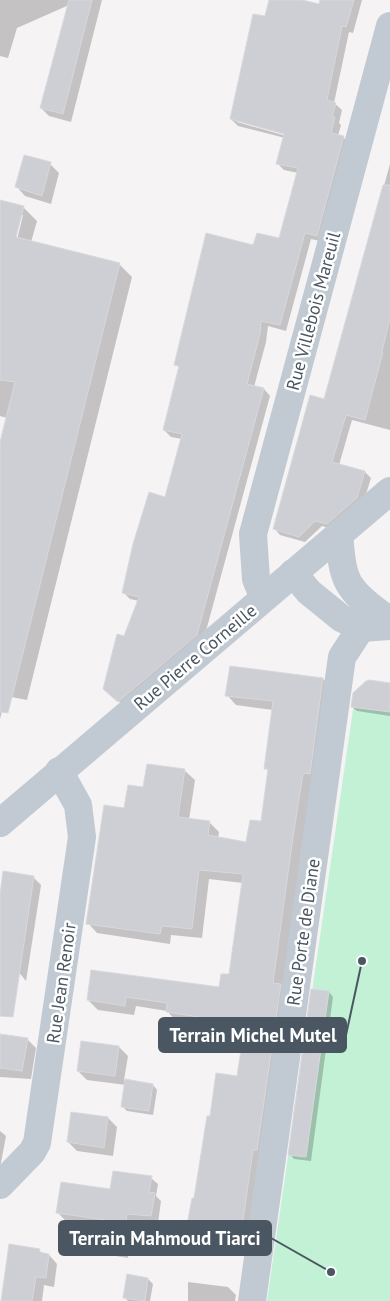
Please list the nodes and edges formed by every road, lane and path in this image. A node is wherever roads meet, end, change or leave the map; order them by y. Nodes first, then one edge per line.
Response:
1 (390, 26) edge
2 (390, 491) edge
3 (339, 535) junction
4 (293, 573) junction
5 (264, 598) junction
6 (390, 621) edge
7 (390, 626) edge
8 (361, 628) junction
9 (60, 771) junction
10 (0, 823) edge
11 (0, 1185) edge
12 (252, 1301) edge

1 - 5 street, Rue Villebois Mareuil
2 - 3 street, Rue Pierre Corneille
3 - 4 street, Rue Pierre Corneille
3 - 6 street
4 - 5 street, Rue Pierre Corneille
4 - 8 street
5 - 9 street, Rue Pierre Corneille
7 - 8 street
8 - 12 street, Rue Porte de Diane
9 - 10 street, Rue Pierre Corneille
9 - 11 street, Rue Jean Renoir

